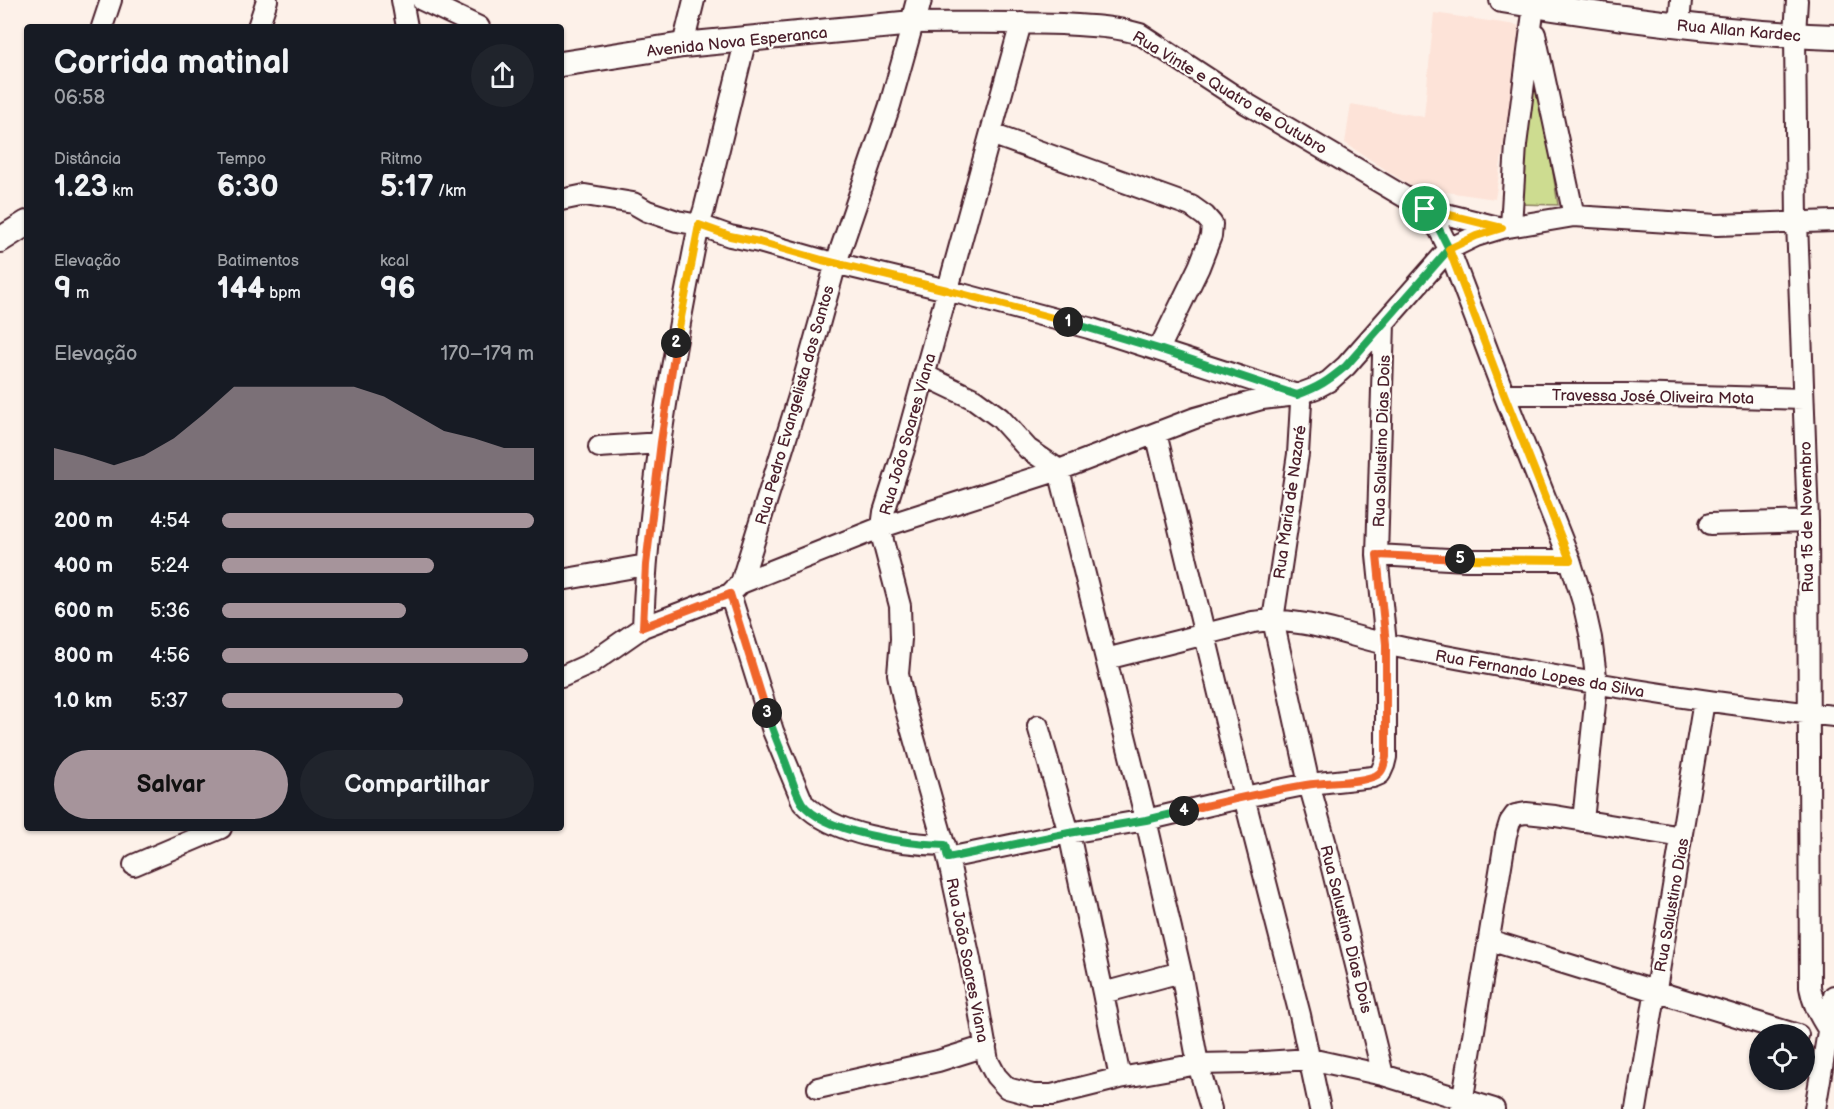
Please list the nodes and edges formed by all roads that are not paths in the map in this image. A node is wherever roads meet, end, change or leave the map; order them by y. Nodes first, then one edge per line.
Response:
1 (111, 0) edge
2 (267, 0) edge
3 (402, 0) edge
4 (422, 0) edge
5 (694, 0) edge
6 (1503, 0) edge
7 (1681, 0) edge
8 (1797, 0) edge
9 (916, 11) edge
10 (1533, 11) junction
11 (1021, 22) junction
12 (103, 24) edge
13 (259, 24) edge
14 (406, 24) edge
15 (473, 24) edge
16 (1679, 25) junction
17 (1795, 35) junction
18 (1834, 37) edge
19 (746, 38) junction
20 (683, 45) junction
21 (564, 64) edge
22 (991, 134) junction
23 (564, 199) edge
24 (1425, 209) junction
25 (1574, 216) junction
26 (1834, 220) edge
27 (1797, 222) junction
28 (699, 225) junction
29 (24, 226) edge
30 (1506, 227) junction
31 (0, 240) edge
32 (1449, 249) junction
33 (836, 263) junction
34 (947, 290) junction
35 (1384, 323) junction
36 (1159, 349) junction
37 (924, 375) junction
38 (1504, 394) junction
39 (1297, 395) junction
40 (1803, 399) junction
41 (1156, 433) junction
42 (661, 442) junction
43 (600, 447) dead end
44 (1059, 470) junction
45 (1808, 521) junction
46 (1710, 524) dead end
47 (882, 527) junction
48 (1377, 555) junction
49 (1570, 560) junction
50 (646, 565) junction
51 (564, 579) edge
52 (735, 588) junction
53 (1273, 620) junction
54 (643, 627) junction
55 (1205, 635) junction
56 (1386, 644) junction
57 (1106, 659) junction
58 (564, 676) edge
59 (1597, 684) junction
60 (1704, 701) junction
61 (1809, 713) junction
62 (1834, 716) edge
63 (1038, 726) dead end
64 (1309, 784) junction
65 (1244, 797) junction
66 (1146, 820) junction
67 (1583, 821) junction
68 (214, 831) edge
69 (1069, 833) junction
70 (1682, 837) junction
71 (946, 852) junction
72 (134, 865) dead end
73 (1489, 940) junction
74 (1181, 972) junction
75 (1656, 990) junction
76 (1103, 993) junction
77 (1834, 996) edge
78 (1763, 1024) edge
79 (1827, 1036) junction
80 (1815, 1037) edge
81 (987, 1054) junction
82 (1310, 1059) junction
83 (1198, 1064) junction
84 (1383, 1075) junction
85 (1120, 1078) junction
86 (818, 1088) dead end
87 (1461, 1104) edge
88 (1211, 1109) edge
89 (1320, 1109) edge
90 (1494, 1109) edge
91 (1636, 1109) edge
92 (1815, 1109) edge

1 - 12 street
2 - 13 street
3 - 14 street
4 - 15 street
5 - 20 street
6 - 10 main road, Rua Allan Kardec
7 - 16 street
8 - 17 street, Rua 15 de Novembro
9 - 11 street, Rua Vinte e Quatro de Outubro
9 - 19 main road, Avenida Nova Esperanca
9 - 33 street, Rua Pedro Evangelista dos Santos
10 - 16 main road, Rua Allan Kardec
10 - 25 street
10 - 30 street
11 - 22 street, Rua João Soares Viana
11 - 24 street, Rua Vinte e Quatro de Outubro
16 - 17 main road, Rua Allan Kardec
17 - 18 main road, Rua Allan Kardec
17 - 27 street, Rua 15 de Novembro
19 - 20 main road, Avenida Nova Esperanca
19 - 28 street
20 - 21 main road, Avenida Nova Esperanca
22 - 34 street, Rua João Soares Viana
22 - 36 street
23 - 28 street
24 - 30 street, Rua Vinte e Quatro de Outubro
24 - 32 street, Rua Vinte e Quatro de Outubro
25 - 27 street, Rua Vinte e Quatro de Outubro
25 - 30 street, Rua Vinte e Quatro de Outubro
26 - 27 street, Rua Vinte e Quatro de Outubro
27 - 40 street, Rua 15 de Novembro
28 - 33 street
28 - 42 street
29 - 31 main road
30 - 32 street, Rua Vinte e Quatro de Outubro
32 - 35 street
32 - 38 street
33 - 34 street
33 - 52 street, Rua Pedro Evangelista dos Santos
34 - 36 street
34 - 37 street, Rua João Soares Viana
35 - 39 street
35 - 48 street, Rua Salustino Dias Dois
36 - 39 street
37 - 44 street
37 - 47 street, Rua João Soares Viana
38 - 40 street, Travessa José Oliveira Mota
38 - 49 street
39 - 41 street
39 - 53 street, Rua Maria de Nazaré
40 - 45 street, Rua 15 de Novembro
41 - 44 street
41 - 55 street
42 - 43 street
42 - 50 street
44 - 47 street
44 - 57 street
45 - 46 street
45 - 61 street, Rua 15 de Novembro
47 - 52 street
47 - 71 street, Rua João Soares Viana
48 - 49 street
48 - 56 street, Rua Salustino Dias Dois
49 - 59 street
50 - 51 street
50 - 54 street
52 - 54 street
52 - 71 street
53 - 55 street, Rua Fernando Lopes da Silva
53 - 56 street, Rua Fernando Lopes da Silva
53 - 64 street, Rua Salustino Dias Dois
54 - 58 street
55 - 57 street, Rua Fernando Lopes da Silva
55 - 65 street
56 - 59 street, Rua Fernando Lopes da Silva
56 - 64 street, Rua Salustino Dias Dois
57 - 66 street
59 - 60 street, Rua Fernando Lopes da Silva
59 - 67 street
60 - 61 street, Rua Fernando Lopes da Silva
60 - 70 street, Rua Salustino Dias
61 - 62 street, Rua Fernando Lopes da Silva
61 - 79 street, Rua 15 de Novembro
63 - 69 street
64 - 65 street
64 - 84 street, Rua Salustino Dias Dois
65 - 66 street
65 - 82 street
66 - 69 street
66 - 74 street
67 - 70 street
67 - 73 street
68 - 72 street
69 - 71 street
69 - 76 street
70 - 75 street, Rua Salustino Dias
71 - 81 street, Rua João Soares Viana
73 - 75 street
73 - 87 street
74 - 76 street
74 - 83 street
75 - 78 street
75 - 91 street, Rua Salustino Dias
76 - 85 street
77 - 79 street
79 - 80 street
79 - 92 street
81 - 85 street
81 - 86 street
82 - 83 street
82 - 84 street
82 - 89 street
83 - 85 street
83 - 88 street
84 - 87 street
87 - 90 street

